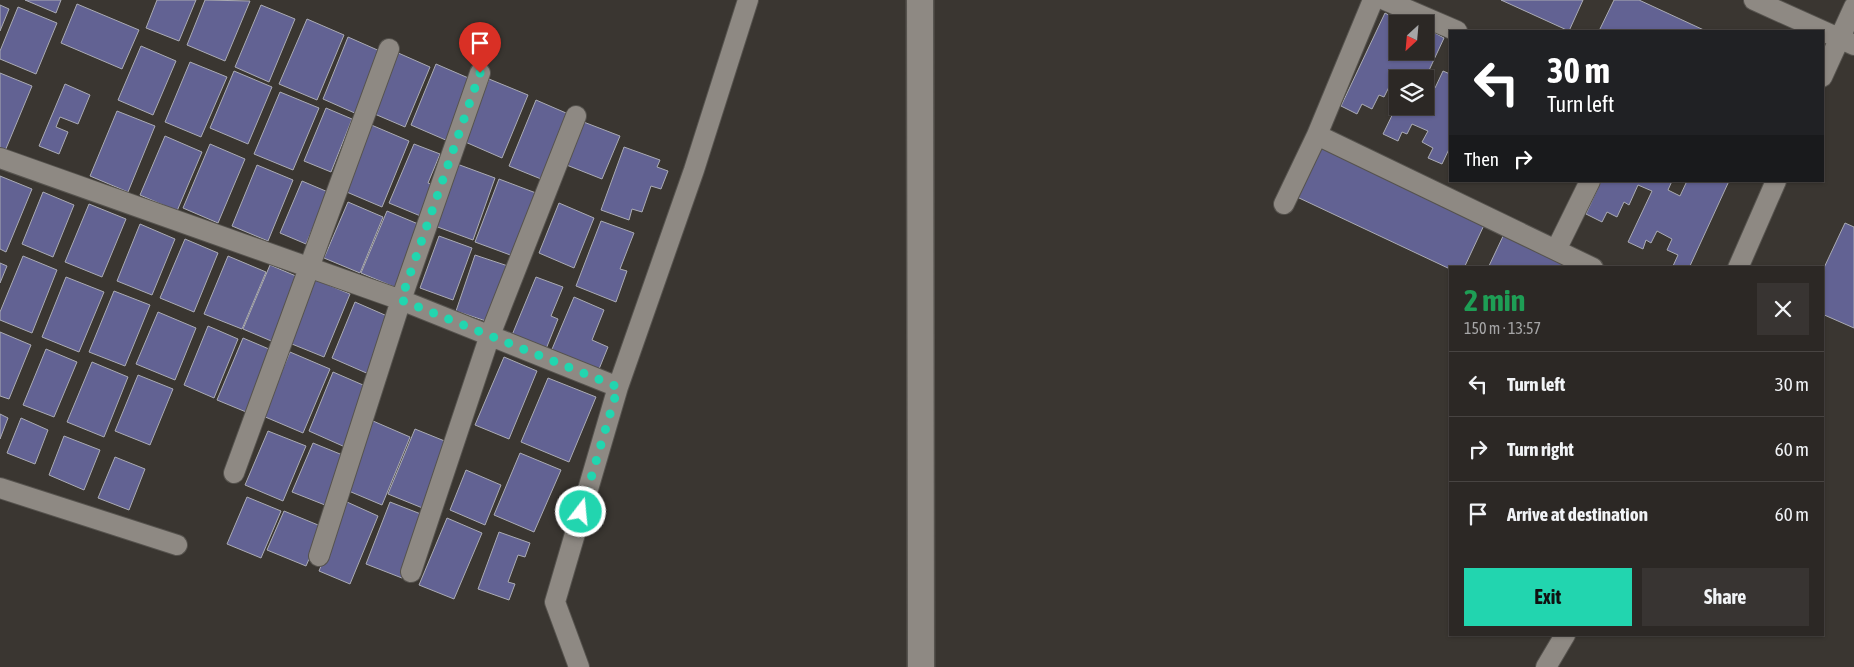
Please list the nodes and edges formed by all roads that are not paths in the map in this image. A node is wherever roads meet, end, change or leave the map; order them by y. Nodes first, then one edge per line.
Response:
1 (748, 0) edge
2 (920, 0) edge
3 (1373, 0) edge
4 (1386, 0) edge
5 (1754, 0) edge
6 (1854, 7) edge
7 (1455, 30) edge
8 (1822, 30) edge
9 (1824, 31) edge
10 (1847, 41) edge
11 (389, 48) dead end
12 (480, 73) dead end
13 (1824, 74) edge
14 (576, 116) dead end
15 (1317, 135) junction
16 (0, 158) edge
17 (1590, 182) edge
18 (1776, 182) edge
19 (1284, 204) dead end
20 (1556, 250) junction
21 (1589, 266) edge
22 (1739, 266) edge
23 (308, 267) junction
24 (401, 300) junction
25 (490, 334) junction
26 (618, 387) junction
27 (234, 472) dead end
28 (0, 488) edge
29 (177, 545) dead end
30 (318, 556) dead end
31 (411, 572) dead end
32 (1564, 636) edge
33 (579, 667) edge
34 (921, 667) edge
35 (1546, 667) edge

1 - 26 street
2 - 34 street
3 - 15 street
4 - 7 street
5 - 8 street
6 - 10 street
9 - 10 street
10 - 13 street
11 - 23 street
12 - 24 street
14 - 25 street
15 - 19 street
15 - 20 street
16 - 23 street
17 - 20 street
18 - 22 street
20 - 21 street
23 - 24 street
23 - 27 street
24 - 25 street
24 - 30 street
25 - 26 street
25 - 31 street
26 - 33 street
28 - 29 street
32 - 35 street

